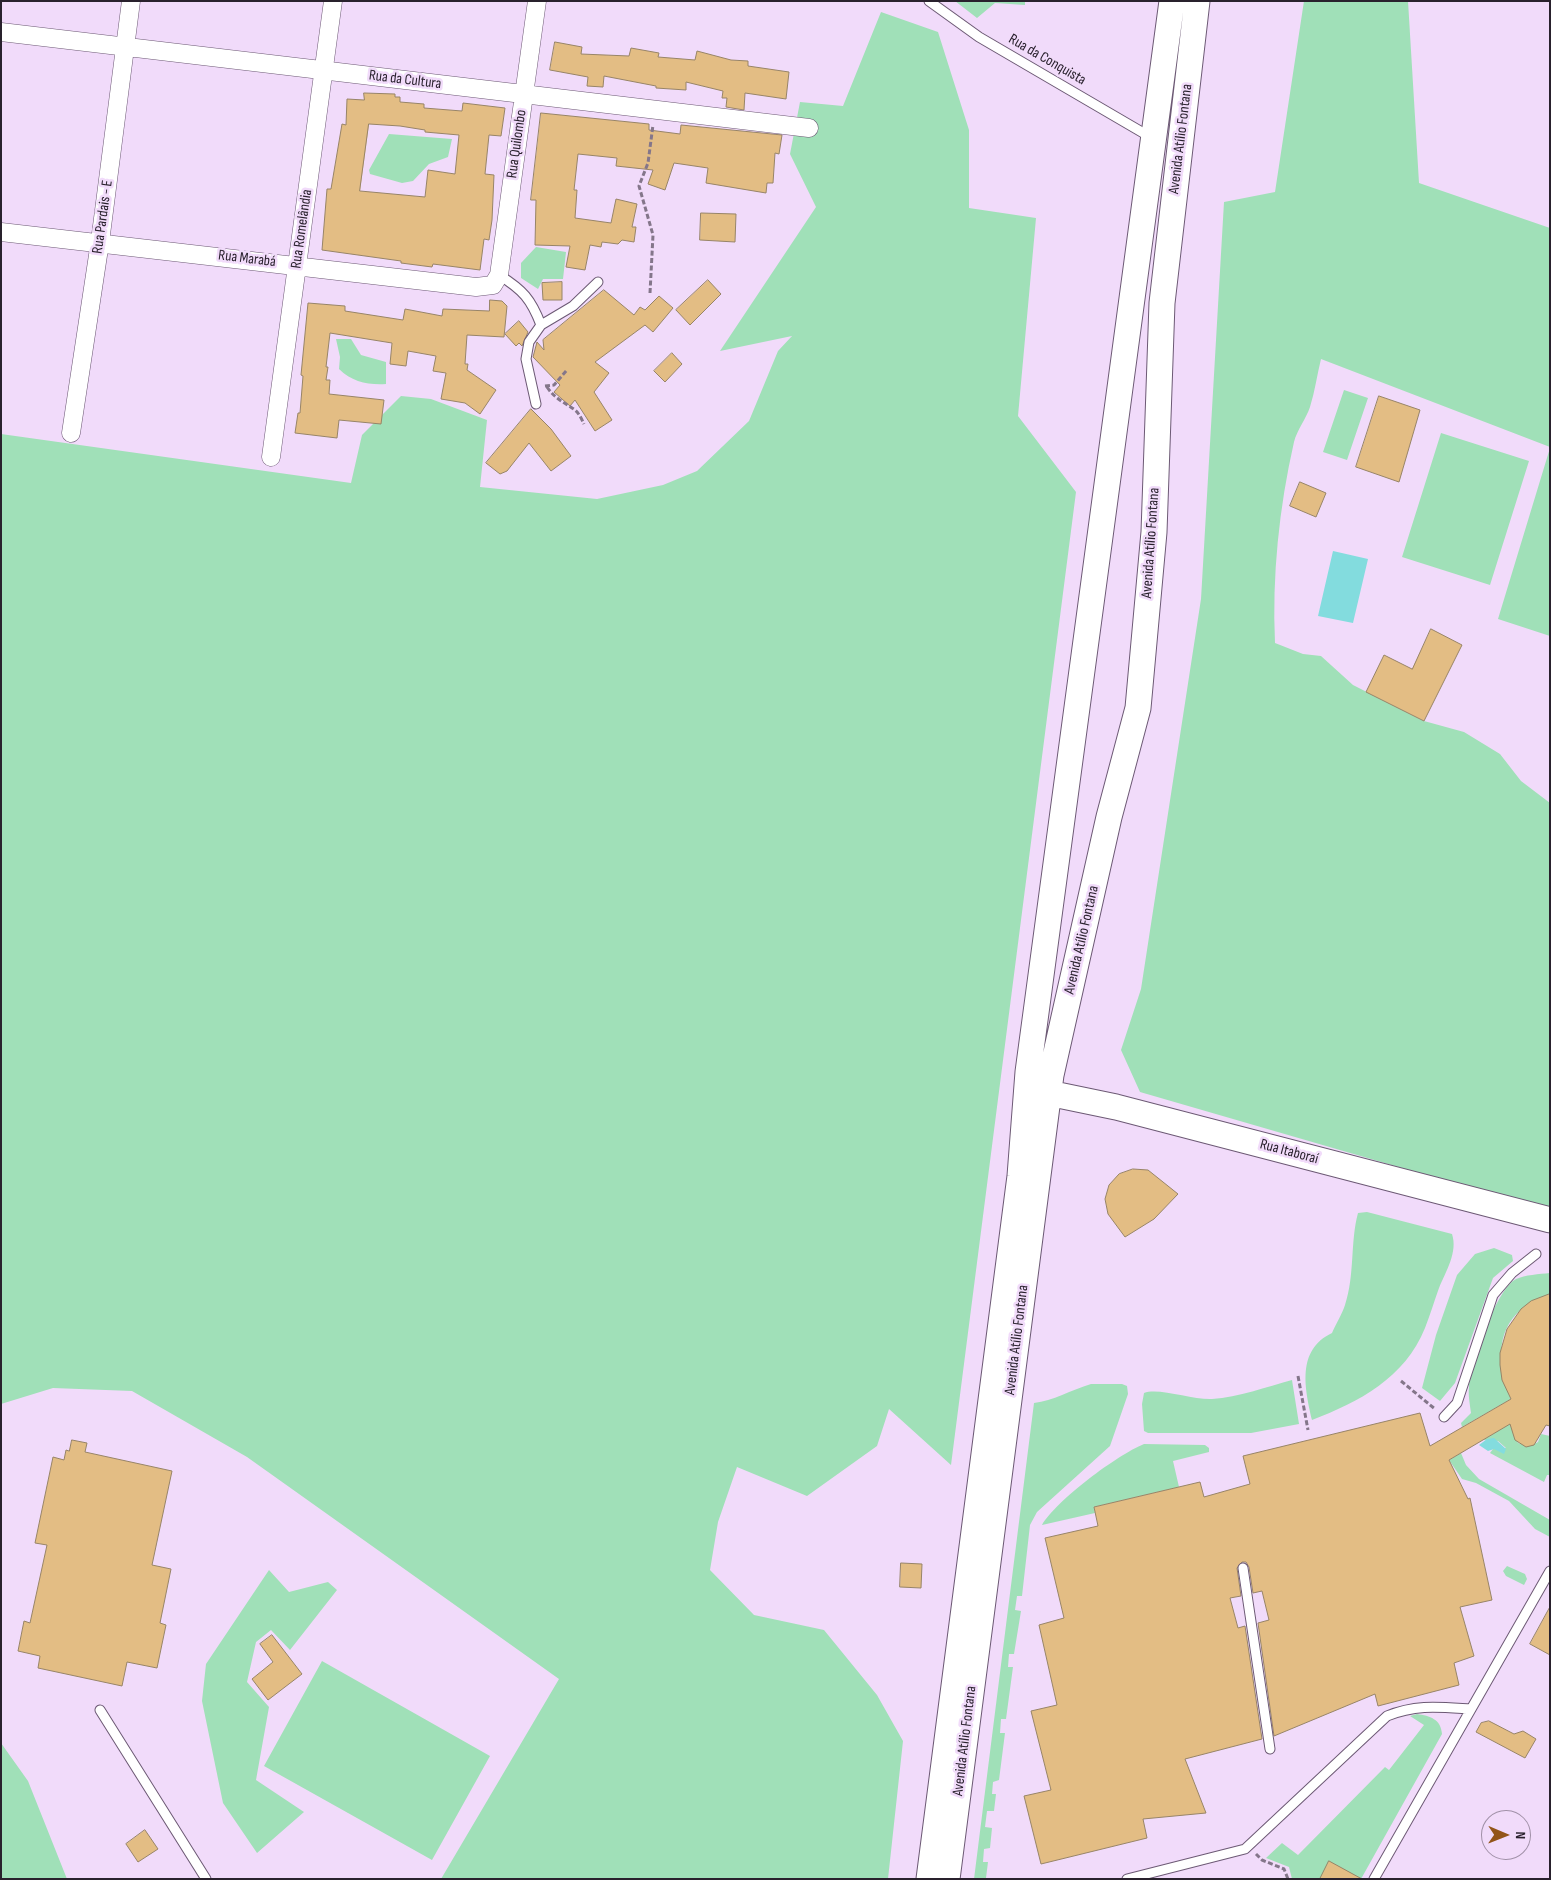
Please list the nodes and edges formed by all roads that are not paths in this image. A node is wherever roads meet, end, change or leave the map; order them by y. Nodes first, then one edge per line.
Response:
1 (131, 1) edge
2 (334, 1) edge
3 (537, 1) edge
4 (929, 1) edge
5 (1172, 1) edge
6 (1197, 1) edge
7 (1, 32) edge
8 (125, 47) junction
9 (324, 70) junction
10 (524, 94) junction
11 (809, 128) dead end
12 (1154, 139) junction
13 (1, 232) edge
14 (100, 242) junction
15 (297, 265) junction
16 (496, 280) junction
17 (598, 282) dead end
18 (540, 325) junction
19 (536, 404) dead end
20 (71, 433) dead end
21 (271, 457) dead end
22 (1038, 1091) junction
23 (1550, 1220) edge
24 (1536, 1254) dead end
25 (1444, 1417) road end
26 (1243, 1568) dead end
27 (1550, 1571) edge
28 (1471, 1709) junction
29 (100, 1710) dead end
30 (1270, 1749) dead end
31 (206, 1879) edge
32 (928, 1879) edge
33 (947, 1879) edge
34 (1127, 1879) edge
35 (1374, 1879) edge

1 - 8 street, Rua Pardais - E
2 - 9 street, Rua Romelândia
3 - 10 street, Rua Quilombo
4 - 12 lane, Rua da Conquista
5 - 12 main road, Avenida Atílio Fontana
6 - 22 main road, Avenida Atílio Fontana
7 - 8 street, Rua da Cultura
8 - 9 street, Rua da Cultura
8 - 14 street, Rua Pardais - E
9 - 10 street, Rua da Cultura
9 - 15 street, Rua Romelândia
10 - 11 street, Rua da Cultura
10 - 16 street, Rua Quilombo
12 - 22 main road, Avenida Atílio Fontana
13 - 14 street, Rua Marabá
14 - 15 street, Rua Marabá
14 - 20 street, Rua Pardais - E
15 - 16 street, Rua Marabá
15 - 21 street, Rua Romelândia
16 - 18 lane
17 - 18 lane
18 - 19 lane
22 - 23 main road, Rua Itaboraí
22 - 32 main road, Avenida Atílio Fontana
22 - 33 main road, Avenida Atílio Fontana
24 - 25 lane
26 - 30 lane
27 - 28 lane
28 - 34 lane
28 - 35 lane
29 - 31 lane

